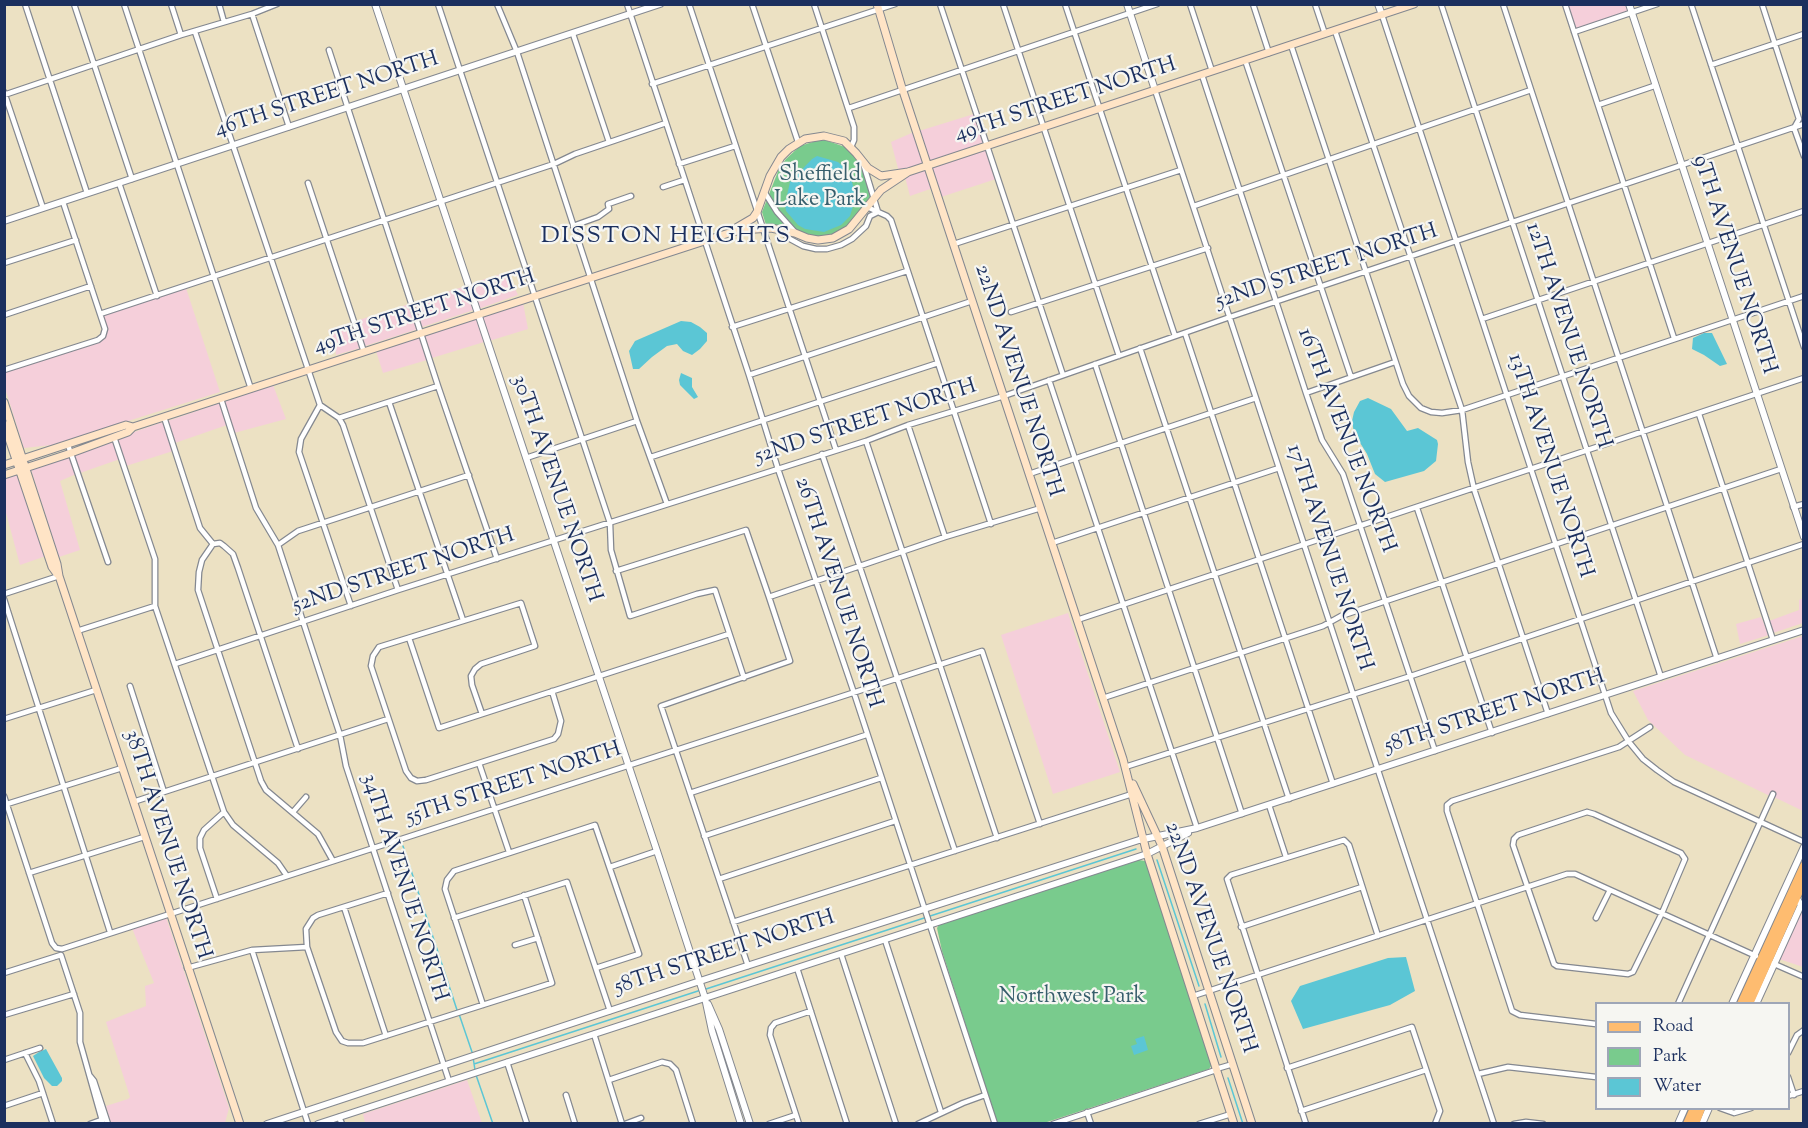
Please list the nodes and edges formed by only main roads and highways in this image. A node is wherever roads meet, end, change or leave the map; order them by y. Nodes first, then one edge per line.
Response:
1 (1414, 4) edge
2 (878, 7) edge
3 (928, 166) junction
4 (908, 172) junction
5 (729, 233) junction
6 (4, 402) edge
7 (4, 424) edge
8 (133, 427) junction
9 (104, 432) junction
10 (114, 437) junction
11 (20, 460) junction
12 (4, 465) edge
13 (22, 469) junction
14 (4, 475) edge
15 (1125, 767) junction
16 (1803, 866) edge
17 (1803, 880) edge
18 (1765, 959) junction
19 (1742, 1002) edge
20 (1750, 1002) edge
21 (1693, 1110) edge
22 (240, 1124) edge
23 (1234, 1124) edge
24 (1252, 1124) edge
25 (1687, 1124) edge

1 - 3 main road, 49TH STREET NORTH
2 - 3 main road, 22ND AVENUE NORTH
3 - 4 main road, 49TH STREET NORTH
3 - 15 main road, 22ND AVENUE NORTH
4 - 5 main road, 49TH STREET NORTH
4 - 5 main road, 49TH STREET NORTH
5 - 8 main road, 49TH STREET NORTH
6 - 11 main road, 38TH AVENUE NORTH
7 - 11 main road, 38TH AVENUE NORTH
8 - 9 main road, 49TH STREET NORTH
8 - 10 main road, 49TH STREET NORTH
9 - 10 main road
9 - 11 main road, 49TH STREET NORTH
10 - 13 main road, 49TH STREET NORTH
11 - 12 main road, 49TH STREET NORTH
11 - 13 main road, 38TH AVENUE NORTH
13 - 14 main road, 49TH STREET NORTH
13 - 22 main road, 38TH AVENUE NORTH
15 - 23 main road, 22ND AVENUE NORTH
15 - 24 main road, 22ND AVENUE NORTH
16 - 18 main road
17 - 18 main road
18 - 19 main road
18 - 20 main road
21 - 25 main road

